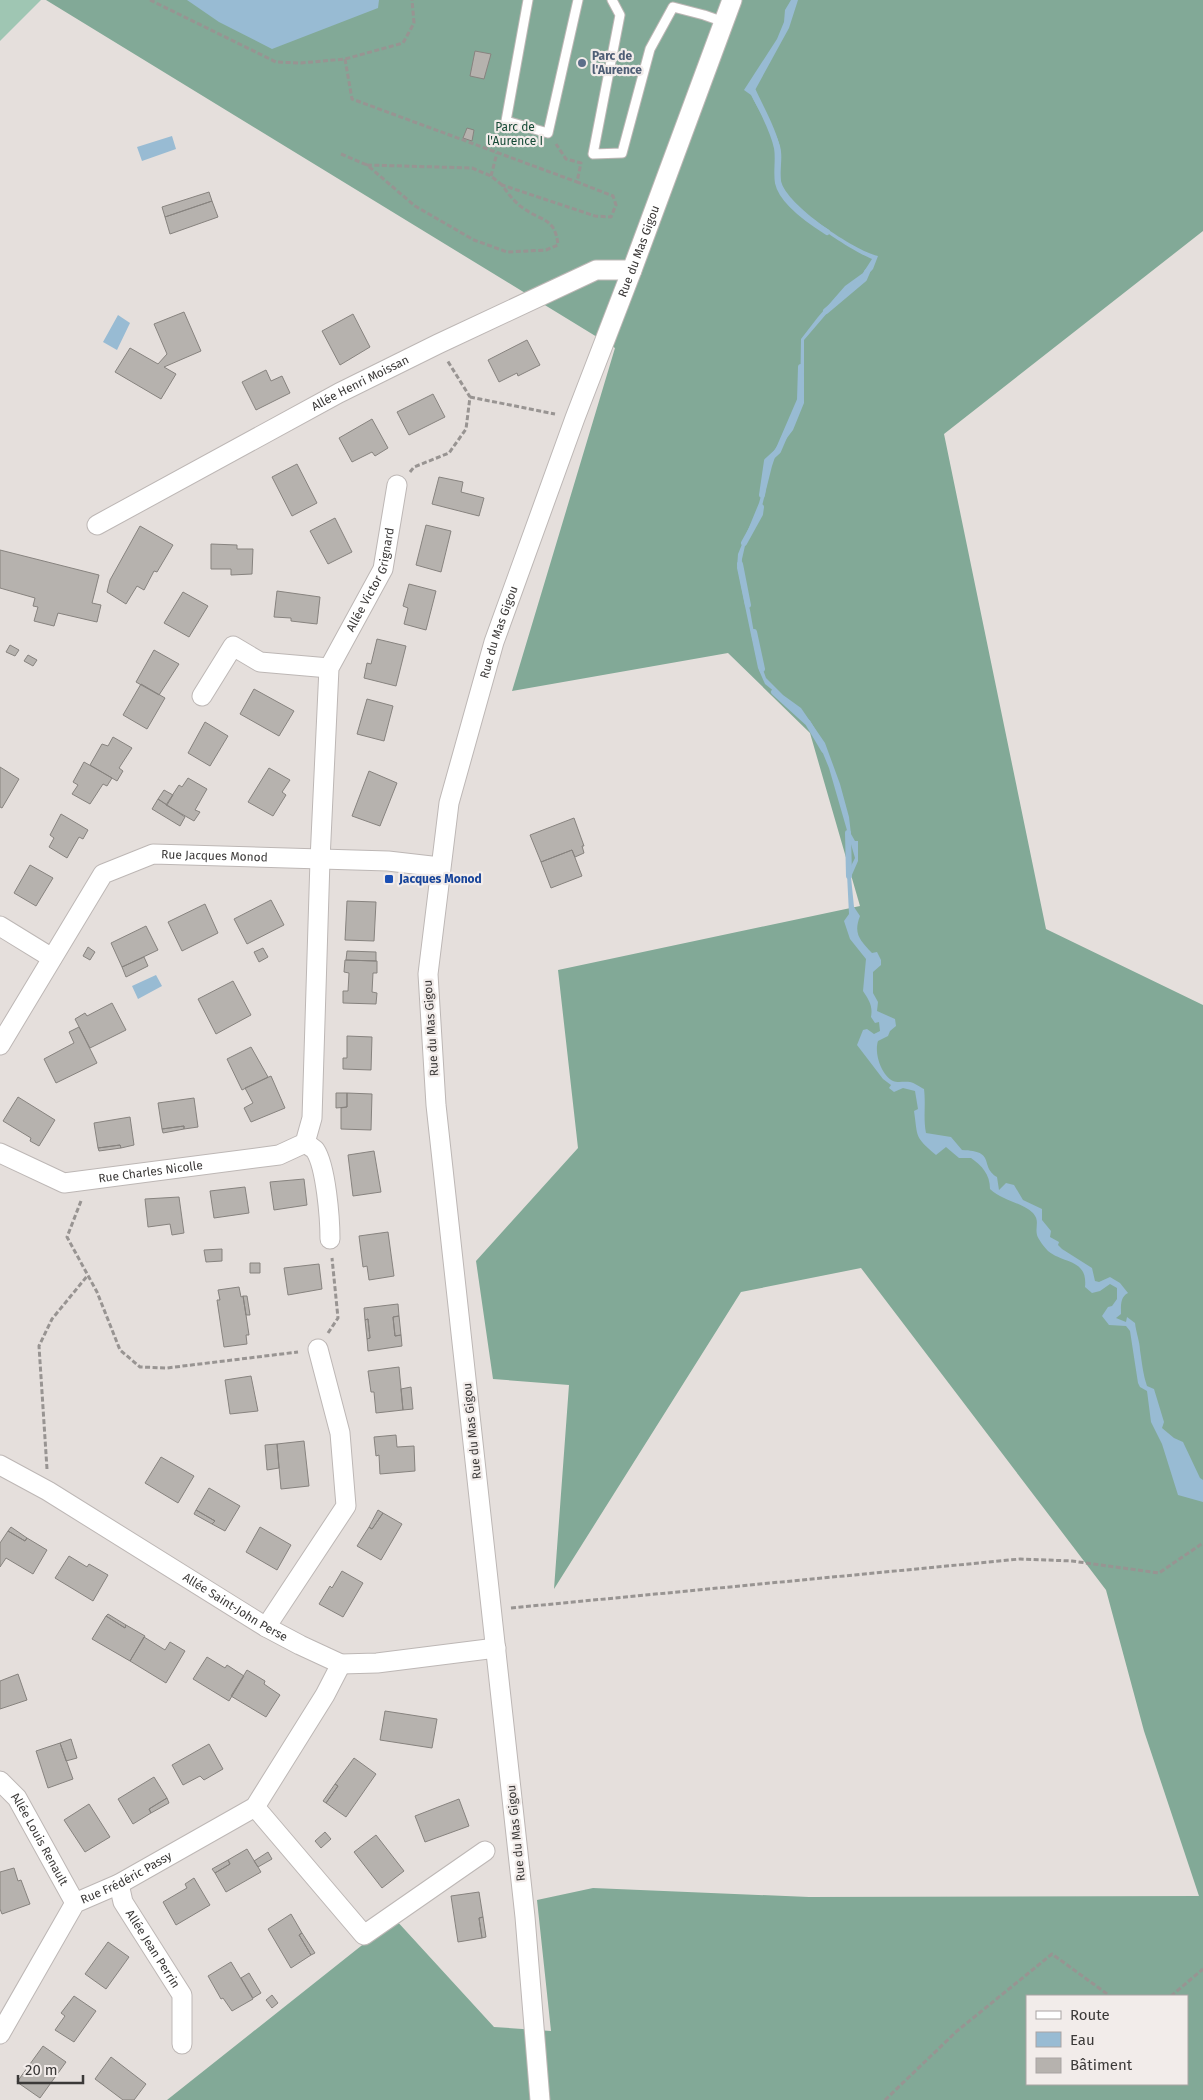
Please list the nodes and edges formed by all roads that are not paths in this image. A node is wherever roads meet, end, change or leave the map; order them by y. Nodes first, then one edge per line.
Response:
1 (528, 0) edge
2 (578, 0) edge
3 (612, 0) edge
4 (730, 0) edge
5 (724, 22) junction
6 (632, 270) junction
7 (396, 485) road end
8 (97, 525) dead end
9 (329, 668) junction
10 (202, 696) dead end
11 (320, 860) junction
12 (440, 867) junction
13 (0, 926) edge
14 (52, 958) junction
15 (0, 1045) edge
16 (305, 1143) junction
17 (0, 1153) edge
18 (330, 1238) road end
19 (318, 1349) road end
20 (0, 1465) edge
21 (266, 1627) junction
22 (496, 1648) junction
23 (341, 1664) junction
24 (0, 1780) edge
25 (255, 1807) junction
26 (485, 1851) dead end
27 (119, 1884) junction
28 (75, 1903) junction
29 (0, 2034) edge
30 (182, 2044) dead end
31 (540, 2100) edge

1 - 2 lane
3 - 5 lane
4 - 5 street, Rue du Mas Gigou
5 - 6 street, Rue du Mas Gigou
6 - 8 street, Allée Henri Moissan
6 - 12 street, Rue du Mas Gigou
7 - 9 street, Allée Victor Grignard
9 - 10 street
9 - 11 street, Allée Victor Grignard
11 - 12 street, Rue Jacques Monod
11 - 14 street, Rue Jacques Monod
11 - 16 street
12 - 22 street, Rue du Mas Gigou
13 - 14 street
14 - 15 street, Rue Jacques Monod
16 - 17 street, Rue Charles Nicolle
16 - 18 street
19 - 21 street
20 - 21 street, Allée Saint-John Perse
21 - 23 street, Allée Saint-John Perse
22 - 23 street, Allée Saint-John Perse
22 - 31 street, Rue du Mas Gigou
23 - 25 street, Rue Frédéric Passy
24 - 28 street, Allée Louis Renault
25 - 26 street
25 - 27 street, Rue Frédéric Passy
27 - 28 street, Rue Frédéric Passy
27 - 30 street, Allée Jean Perrin
28 - 29 street, Rue Frédéric Passy

